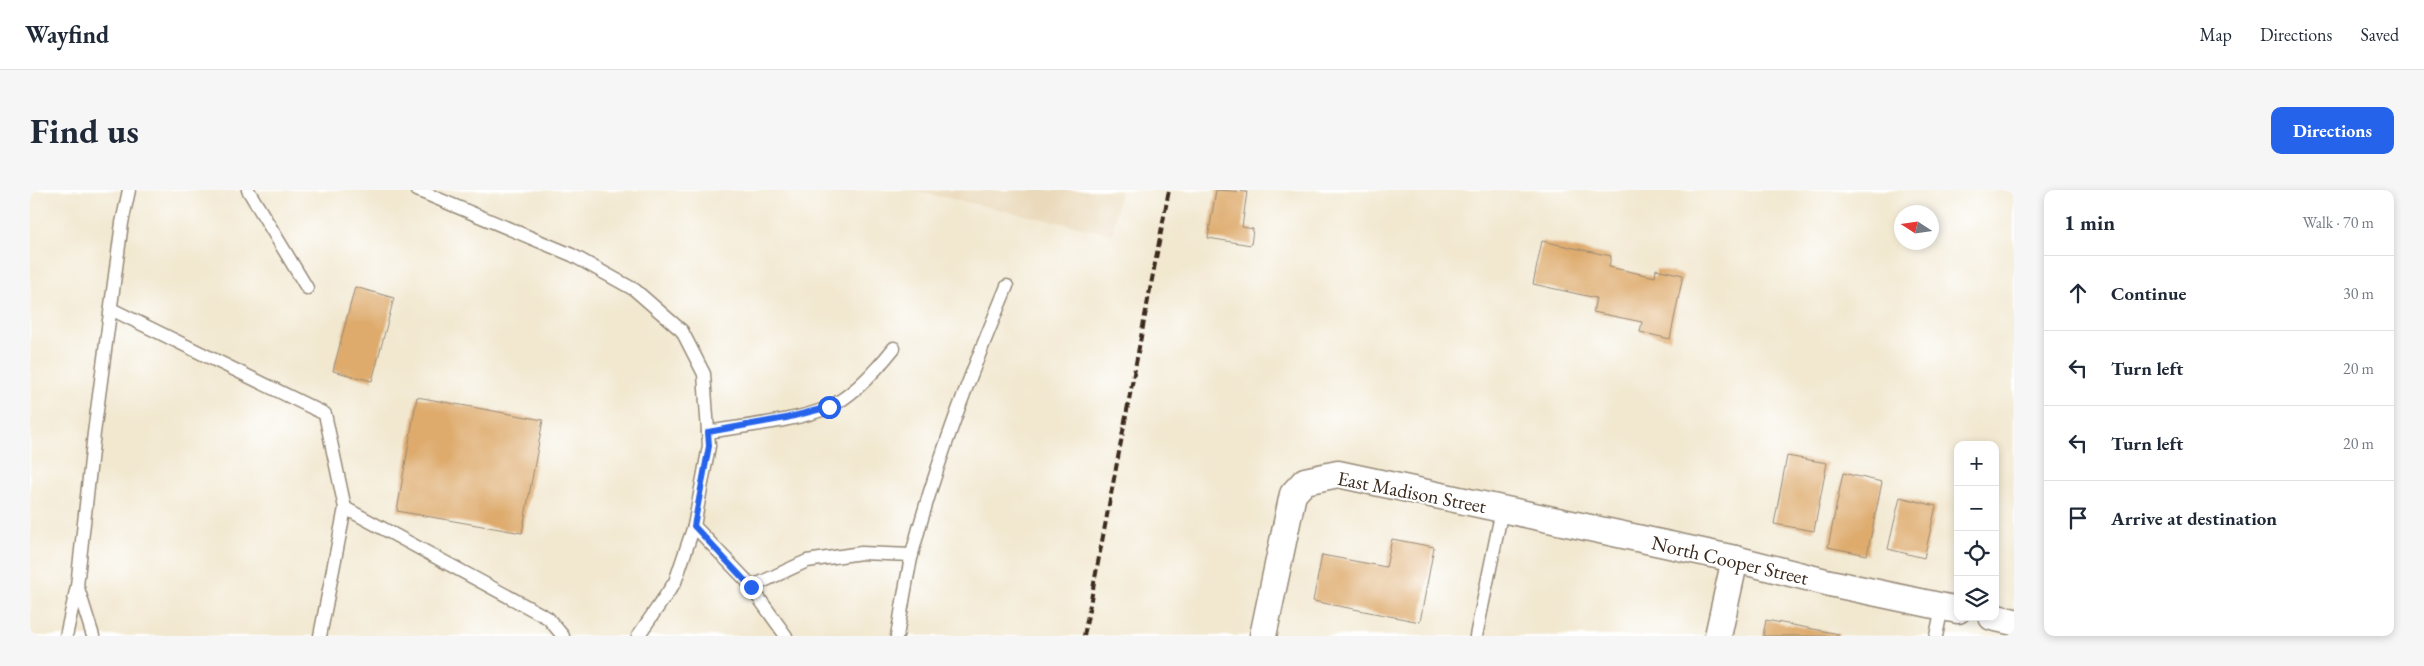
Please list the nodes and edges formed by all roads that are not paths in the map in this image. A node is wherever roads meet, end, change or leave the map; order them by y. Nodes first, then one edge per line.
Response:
1 (129, 190) edge
2 (248, 190) edge
3 (417, 190) edge
4 (1007, 286) dead end
5 (307, 288) dead end
6 (111, 309) junction
7 (894, 348) dead end
8 (708, 432) junction
9 (345, 508) junction
10 (1502, 510) junction
11 (694, 526) junction
12 (912, 555) junction
13 (1735, 559) junction
14 (77, 586) junction
15 (751, 587) junction
16 (1950, 608) edge
17 (1999, 619) edge
18 (2014, 622) edge
19 (66, 636) edge
20 (93, 636) edge
21 (320, 636) edge
22 (562, 636) edge
23 (638, 636) edge
24 (786, 636) edge
25 (897, 636) edge
26 (1263, 636) edge
27 (1476, 636) edge
28 (1718, 636) edge
29 (1936, 636) edge

1 - 6 lane
2 - 5 lane
3 - 8 lane
4 - 12 lane
6 - 9 lane
6 - 14 lane
7 - 8 lane
8 - 11 lane
9 - 21 lane
9 - 22 lane
10 - 13 street, North Cooper Street
10 - 26 street, East Madison Street
10 - 27 lane
11 - 15 lane
11 - 23 lane
12 - 15 lane
12 - 25 lane
13 - 16 street, North Cooper Street
13 - 28 street
14 - 19 lane
14 - 20 lane
15 - 24 lane
16 - 29 lane
17 - 18 street

